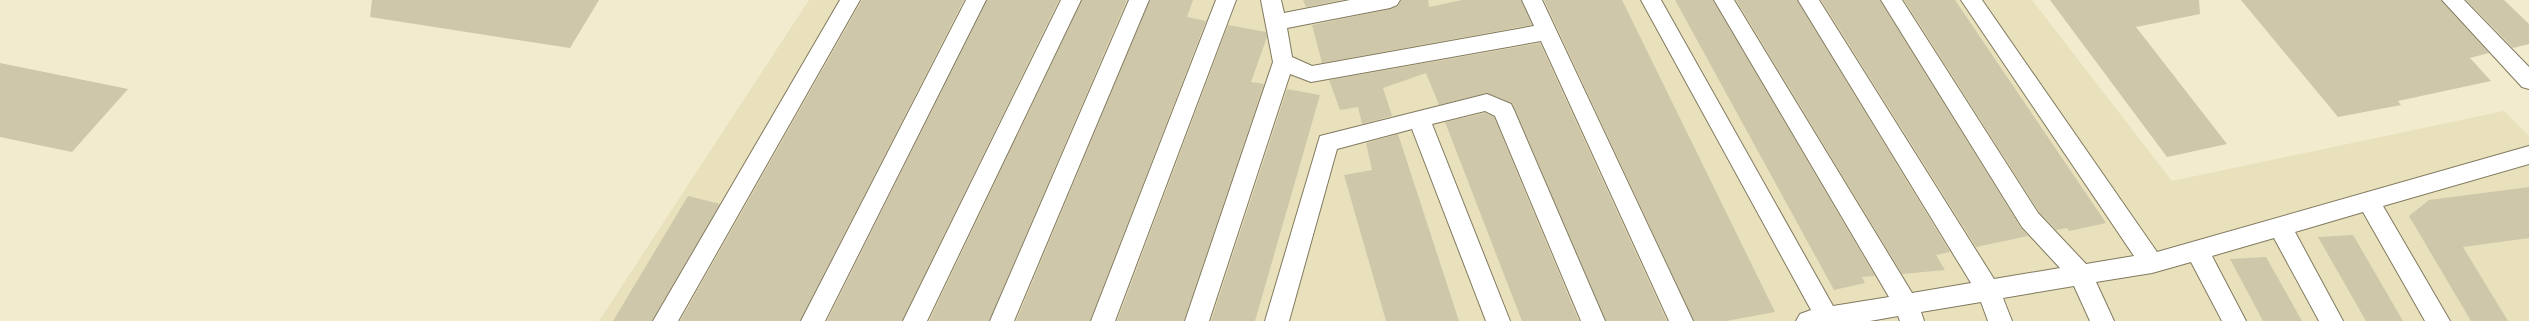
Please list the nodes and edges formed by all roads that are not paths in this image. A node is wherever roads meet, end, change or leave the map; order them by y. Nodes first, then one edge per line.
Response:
1 (850, 0) edge
2 (976, 0) edge
3 (1071, 0) edge
4 (1139, 0) edge
5 (1226, 0) edge
6 (1271, 0) edge
7 (1390, 0) edge
8 (1532, 0) edge
9 (1651, 0) edge
10 (1724, 0) edge
11 (1808, 0) edge
12 (1891, 0) edge
13 (1971, 0) edge
14 (2452, 0) edge
15 (1275, 22) junction
16 (1547, 32) junction
17 (1283, 62) junction
18 (2529, 81) edge
19 (1419, 119) junction
20 (2529, 155) edge
21 (2368, 201) junction
22 (2280, 226) junction
23 (2197, 250) junction
24 (2152, 263) junction
25 (2081, 275) junction
26 (1988, 291) junction
27 (1909, 313) edge
28 (1822, 320) edge
29 (665, 321) edge
30 (813, 321) edge
31 (915, 321) edge
32 (1002, 321) edge
33 (1103, 321) edge
34 (1197, 321) edge
35 (1277, 321) edge
36 (1498, 321) edge
37 (1593, 321) edge
38 (1681, 321) edge
39 (2000, 321) edge
40 (2102, 321) edge
41 (2234, 321) edge
42 (2331, 321) edge
43 (2438, 321) edge

1 - 29 lane
2 - 30 lane
3 - 31 lane
4 - 32 lane
5 - 33 lane
6 - 15 lane
7 - 15 lane
8 - 16 lane
9 - 28 lane
10 - 27 lane
11 - 26 lane
12 - 25 lane
13 - 24 lane
14 - 18 lane
15 - 17 lane
16 - 17 lane
16 - 38 lane
17 - 34 lane
19 - 35 lane
19 - 36 lane
19 - 37 lane
20 - 21 lane
21 - 22 lane
21 - 43 lane
22 - 23 lane
22 - 42 lane
23 - 24 lane
23 - 41 lane
24 - 25 lane
25 - 26 lane
25 - 40 lane
26 - 27 lane
26 - 39 lane
27 - 28 lane

